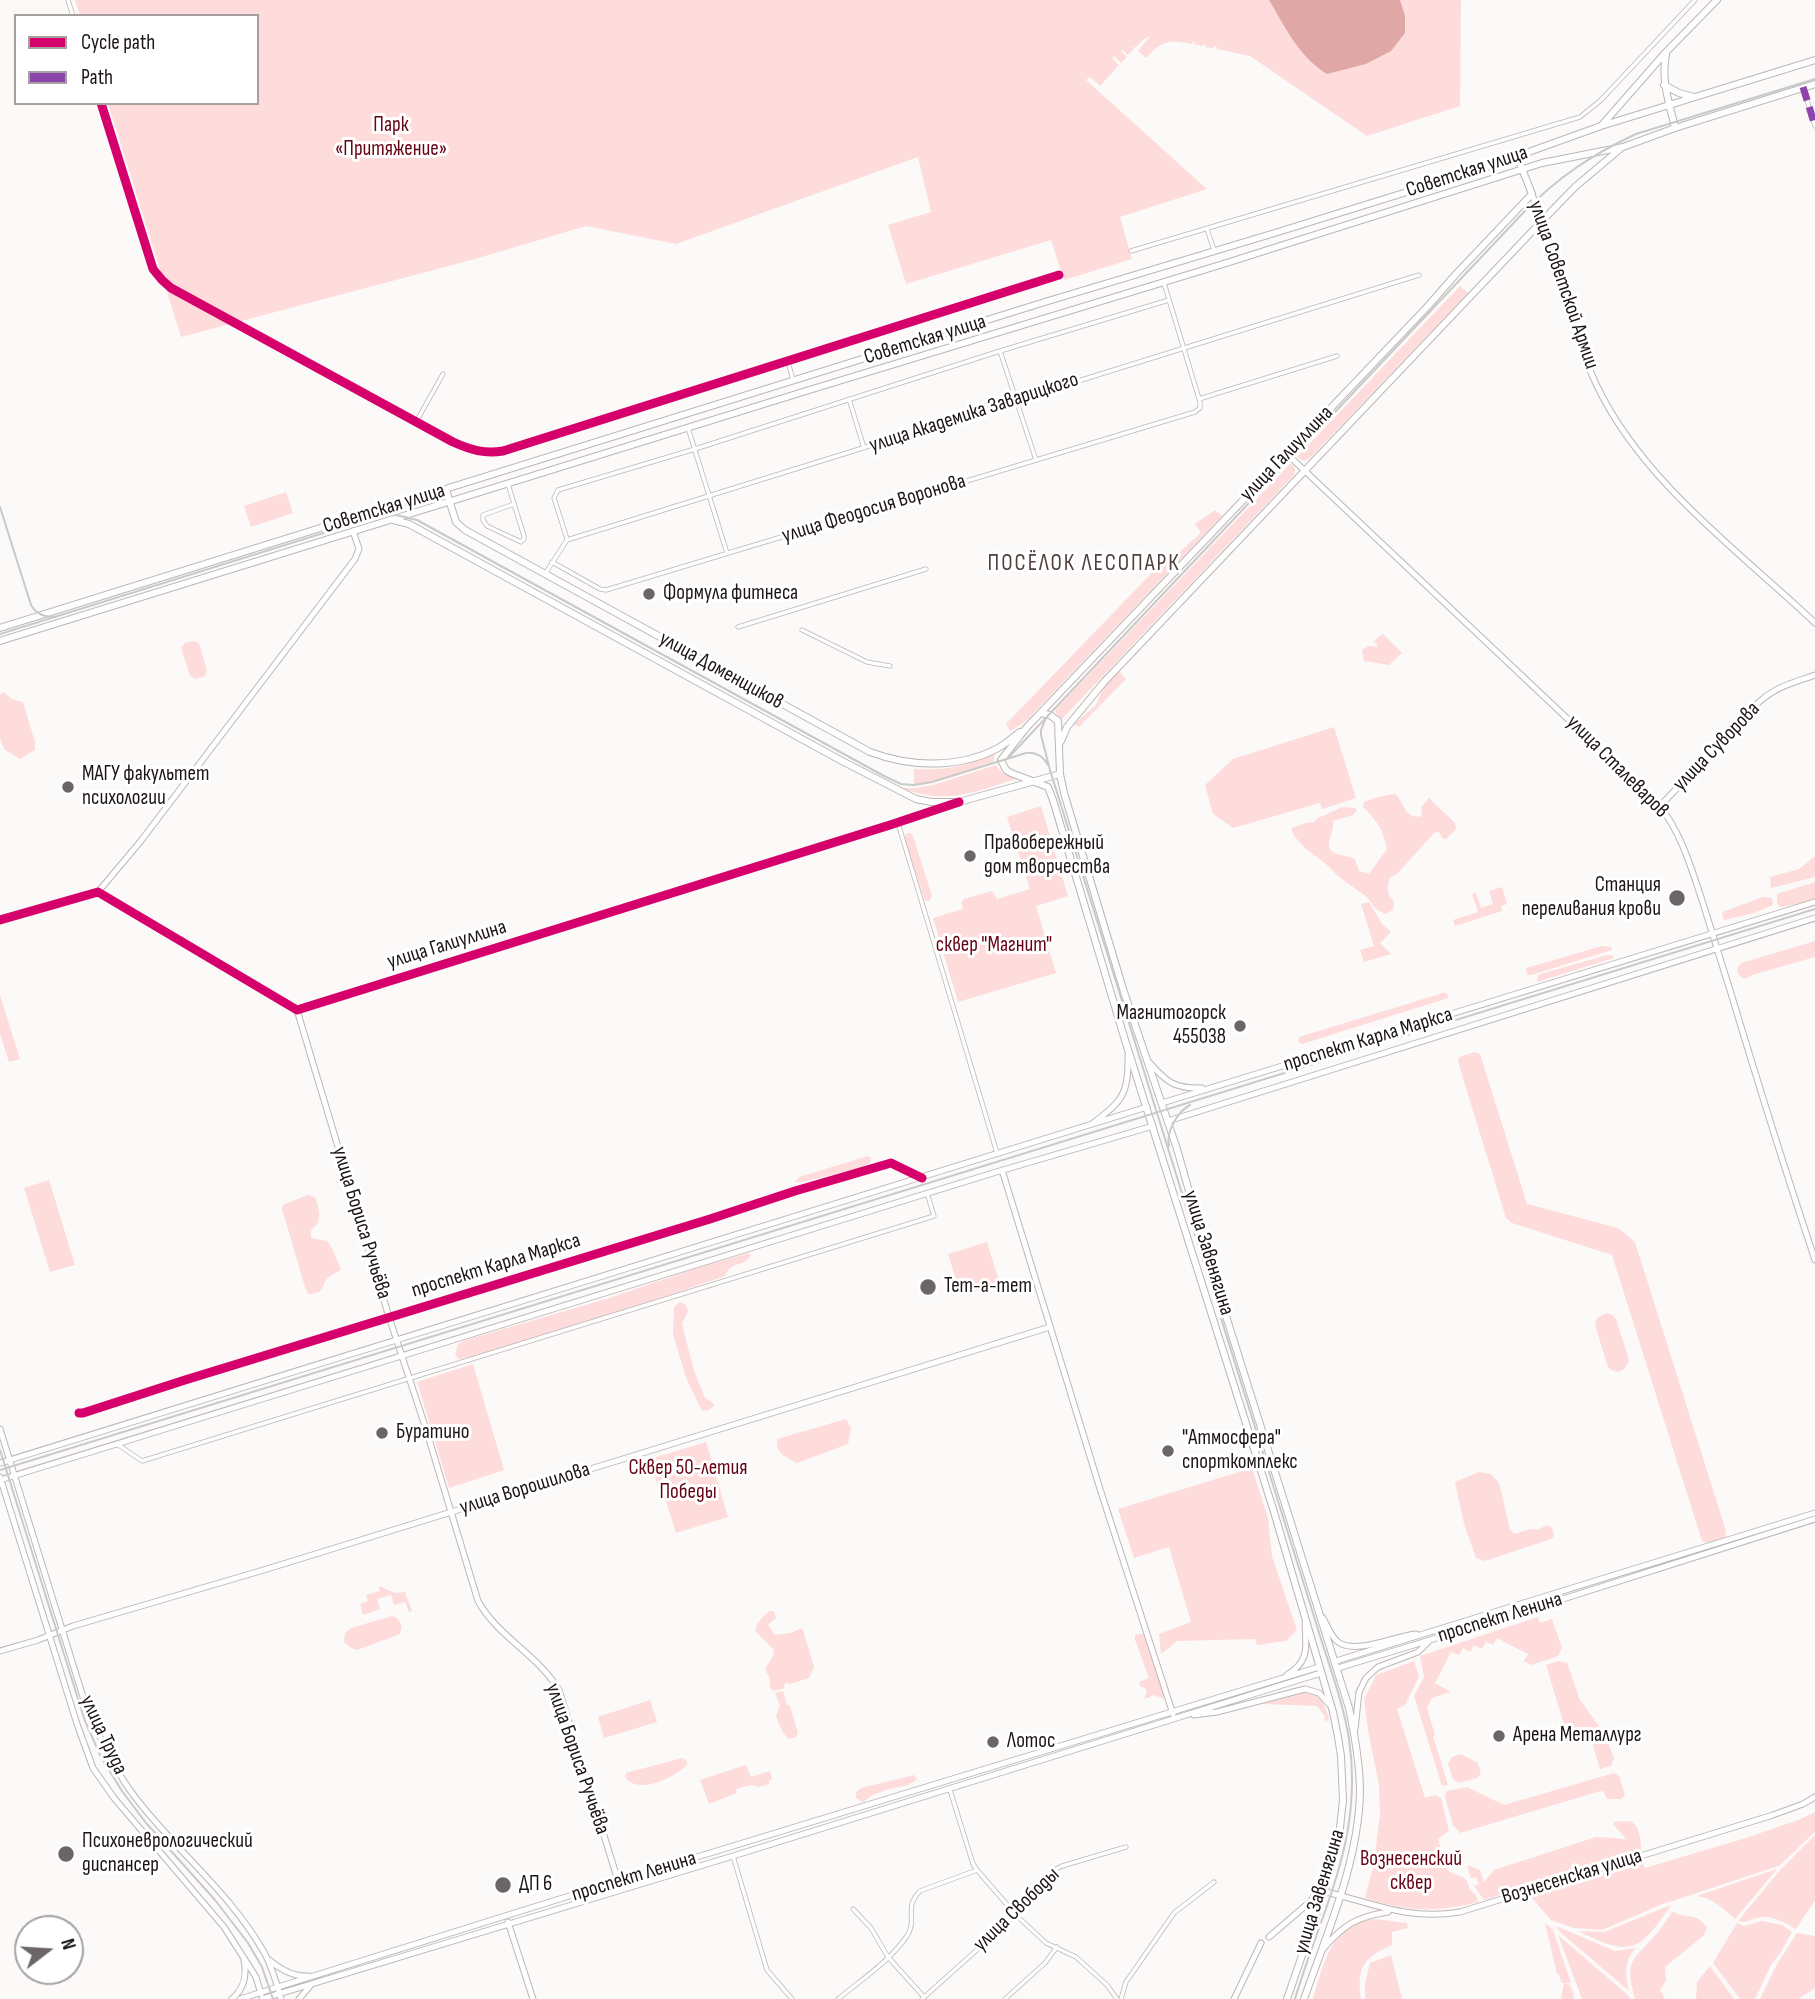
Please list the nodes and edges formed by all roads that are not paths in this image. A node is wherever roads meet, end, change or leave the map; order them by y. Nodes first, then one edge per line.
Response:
1 (1695, 0) edge
2 (1717, 0) edge
3 (1666, 52) junction
4 (1815, 60) edge
5 (1815, 84) edge
6 (1664, 85) junction
7 (1803, 88) junction
8 (1696, 97) junction
9 (102, 105) edge
10 (1670, 105) junction
11 (1601, 126) junction
12 (1815, 126) edge
13 (1675, 128) junction
14 (1623, 147) junction
15 (1517, 156) junction
16 (1522, 170) junction
17 (1532, 194) junction
18 (1542, 221) junction
19 (1208, 229) junction
20 (1131, 251) dead end
21 (1214, 252) junction
22 (1218, 266) junction
23 (1059, 275) dead end
24 (1419, 275) dead end
25 (1163, 281) junction
26 (1169, 300) junction
27 (1183, 348) junction
28 (891, 351) junction
29 (1000, 351) junction
30 (1337, 356) dead end
31 (788, 362) junction
32 (895, 364) junction
33 (443, 374) dead end
34 (793, 381) junction
35 (849, 399) junction
36 (1017, 399) junction
37 (1199, 399) junction
38 (416, 422) junction
39 (688, 428) junction
40 (864, 448) junction
41 (695, 449) junction
42 (1287, 454) junction
43 (1036, 460) junction
44 (1305, 471) junction
45 (508, 484) junction
46 (446, 490) junction
47 (710, 496) junction
48 (450, 502) junction
49 (514, 504) junction
50 (350, 520) junction
51 (391, 520) junction
52 (353, 531) junction
53 (568, 540) junction
54 (727, 553) junction
55 (552, 562) junction
56 (926, 569) dead end
57 (545, 573) junction
58 (35, 617) junction
59 (1815, 623) edge
60 (738, 627) dead end
61 (0, 628) edge
62 (39, 629) junction
63 (802, 630) dead end
64 (0, 641) edge
65 (890, 666) dead end
66 (1815, 675) edge
67 (1041, 713) junction
68 (1027, 727) junction
69 (1060, 746) junction
70 (1060, 774) junction
71 (1034, 781) junction
72 (923, 801) junction
73 (960, 802) junction
74 (1660, 806) junction
75 (927, 813) junction
76 (898, 823) junction
77 (98, 892) junction
78 (1815, 902) edge
79 (1815, 918) edge
80 (0, 920) edge
81 (1713, 934) junction
82 (1717, 948) junction
83 (297, 1010) junction
84 (1128, 1049) junction
85 (1148, 1061) junction
86 (1213, 1087) junction
87 (1162, 1103) junction
88 (1147, 1107) junction
89 (1168, 1121) junction
90 (1090, 1125) junction
91 (1153, 1126) junction
92 (997, 1155) junction
93 (1002, 1170) junction
94 (922, 1178) junction
95 (927, 1193) junction
96 (1815, 1260) edge
97 (389, 1317) junction
98 (1049, 1327) junction
99 (397, 1341) junction
100 (402, 1356) junction
101 (410, 1378) junction
102 (79, 1413) dead end
103 (0, 1429) edge
104 (117, 1444) junction
105 (10, 1460) junction
106 (0, 1463) edge
107 (15, 1475) junction
108 (0, 1479) edge
109 (451, 1512) junction
110 (1815, 1513) edge
111 (1815, 1519) edge
112 (1321, 1615) junction
113 (1305, 1620) junction
114 (64, 1630) junction
115 (50, 1635) junction
116 (1430, 1636) junction
117 (0, 1651) edge
118 (1337, 1665) junction
119 (1320, 1670) junction
120 (1277, 1680) junction
121 (1334, 1713) junction
122 (1173, 1715) junction
123 (1184, 1715) junction
124 (1354, 1732) junction
125 (948, 1784) junction
126 (1815, 1797) edge
127 (1126, 1847) dead end
128 (733, 1856) junction
129 (977, 1870) junction
130 (618, 1882) junction
131 (1214, 1882) dead end
132 (621, 1890) junction
133 (1324, 1892) junction
134 (1340, 1896) junction
135 (853, 1909) dead end
136 (1393, 1911) junction
137 (1016, 1914) junction
138 (506, 1916) junction
139 (509, 1923) junction
140 (1271, 1936) dead end
141 (1261, 1943) dead end
142 (1057, 1947) junction
143 (1319, 1954) junction
144 (243, 1956) junction
145 (888, 1957) junction
146 (267, 1958) junction
147 (316, 1979) junction
148 (280, 1993) edge
149 (262, 1997) edge
150 (923, 1998) edge
151 (232, 1999) edge
152 (240, 1999) edge
153 (299, 1999) edge
154 (533, 1999) edge
155 (792, 1999) edge
156 (838, 1999) edge
157 (1004, 1999) edge
158 (1119, 1999) edge
159 (1234, 1999) edge
160 (1287, 1999) edge
161 (1304, 1999) edge

1 - 19 street
2 - 3 main road
3 - 6 main road
3 - 11 main road
4 - 8 main road, Советская улица
5 - 7 main road, Советская улица
6 - 8 main road
6 - 10 main road
7 - 12 street
7 - 13 main road, Советская улица
8 - 10 main road, Советская улица
9 - 38 street
10 - 11 main road, Советская улица
10 - 13 main road
11 - 15 main road, Советская улица
13 - 14 main road, Советская улица
14 - 16 main road, Советская улица
14 - 18 main road, Советская улица
15 - 16 main road, улица Советской Армии
15 - 21 main road, Советская улица
16 - 17 main road, улица Советской Армии
16 - 22 main road, Советская улица
17 - 18 main road, улица Советской Армии
17 - 42 main road, улица Галиуллина
18 - 44 main road, улица Галиуллина
18 - 59 main road, улица Советской Армии
19 - 20 street
19 - 21 street
21 - 22 main road
21 - 28 main road, Советская улица
22 - 25 main road, Советская улица
23 - 31 street
24 - 27 street, улица Академика Заварицкого
25 - 26 street
25 - 32 main road, Советская улица
26 - 27 street
26 - 29 street
27 - 36 street, улица Академика Заварицкого
27 - 37 street
28 - 32 main road
28 - 34 main road, Советская улица
29 - 35 street
29 - 36 street
30 - 37 street
31 - 34 street
31 - 38 street
32 - 39 main road, Советская улица
33 - 38 street
34 - 46 main road, Советская улица
35 - 40 street
35 - 41 street
36 - 40 street, улица Академика Заварицкого
36 - 43 street
37 - 43 street, улица Феодосия Воронова
39 - 41 street
39 - 45 main road, Советская улица
40 - 47 street, улица Академика Заварицкого
41 - 47 street
41 - 53 street
42 - 44 main road, улица Сталеваров
42 - 67 main road, улица Галиуллина
43 - 54 street, улица Феодосия Воронова
44 - 69 main road, улица Галиуллина
44 - 74 main road, улица Сталеваров
45 - 48 main road, Советская улица
45 - 49 street
46 - 48 main road, улица Доменщиков
46 - 50 main road, Советская улица
47 - 53 street, улица Академика Заварицкого
47 - 54 street
48 - 51 main road, Советская улица
48 - 57 main road, улица Доменщиков
49 - 49 street
50 - 52 main road
50 - 58 main road, Советская улица
51 - 52 main road, Советская улица
51 - 72 main road, улица Доменщиков
52 - 62 main road, Советская улица
52 - 77 main road
53 - 55 street
54 - 55 street, улица Феодосия Воронова
55 - 57 street
56 - 60 street
57 - 68 main road, улица Доменщиков
58 - 61 main road, Советская улица
58 - 62 main road
62 - 64 main road, Советская улица
63 - 65 street
66 - 74 main road, улица Суворова
67 - 68 main road, улица Галиуллина
67 - 69 main road, улица Галиуллина
68 - 71 main road, улица Галиуллина
69 - 70 main road, улица Галиуллина
70 - 71 main road, улица Галиуллина
70 - 85 main road, улица Завенягина
71 - 73 main road, улица Галиуллина
71 - 84 main road, улица Завенягина
72 - 73 main road, улица Доменщиков
72 - 75 main road
73 - 75 main road, улица Галиуллина
74 - 81 main road, улица Сталеваров
75 - 76 main road, улица Галиуллина
76 - 83 main road, улица Галиуллина
76 - 92 street
77 - 80 main road
77 - 83 main road
78 - 81 main road, проспект Карла Маркса
79 - 82 main road, проспект Карла Маркса
81 - 82 main road, улица Сталеваров
81 - 86 main road, проспект Карла Маркса
82 - 89 main road, проспект Карла Маркса
82 - 96 main road, улица Сталеваров
83 - 97 main road, улица Бориса Ручьёва
84 - 88 main road, улица Завенягина
84 - 90 main road
85 - 86 main road
85 - 87 main road, улица Завенягина
86 - 87 main road, проспект Карла Маркса
87 - 88 main road, проспект Карла Маркса
87 - 89 main road, улица Завенягина
88 - 90 main road, проспект Карла Маркса
88 - 91 main road, улица Завенягина
89 - 91 main road, проспект Карла Маркса
89 - 112 main road, улица Завенягина
90 - 92 main road, проспект Карла Маркса
91 - 93 main road, проспект Карла Маркса
91 - 113 main road, улица Завенягина
92 - 94 main road, проспект Карла Маркса
93 - 95 main road, проспект Карла Маркса
93 - 98 main road
94 - 97 street, проспект Карла Маркса
94 - 99 main road, проспект Карла Маркса
95 - 100 main road, проспект Карла Маркса
95 - 101 street
97 - 99 main road, улица Бориса Ручьёва
97 - 102 street, проспект Карла Маркса
98 - 109 main road, улица Ворошилова
98 - 122 main road
99 - 100 main road, улица Бориса Ручьёва
99 - 105 main road, проспект Карла Маркса
100 - 101 main road, улица Бориса Ручьёва
100 - 104 main road, проспект Карла Маркса
101 - 104 street
101 - 109 main road, улица Бориса Ручьёва
103 - 105 main road, улица Труда
104 - 107 main road, проспект Карла Маркса
105 - 106 main road, проспект Карла Маркса
105 - 107 main road, улица Труда
107 - 108 main road, проспект Карла Маркса
107 - 114 main road, улица Труда
108 - 115 main road, улица Труда
109 - 114 main road, улица Ворошилова
109 - 130 main road, улица Бориса Ручьёва
110 - 116 main road, проспект Ленина
111 - 116 main road, проспект Ленина
112 - 116 main road, проспект Ленина
112 - 118 main road, улица Завенягина
113 - 119 main road, улица Завенягина
113 - 120 main road, улица Завенягина
114 - 115 main road, улица Ворошилова
114 - 146 main road, улица Труда
115 - 117 main road, улица Ворошилова
115 - 144 main road, улица Труда
116 - 118 main road, проспект Ленина
116 - 124 main road, улица Завенягина
118 - 119 main road, проспект Ленина
118 - 124 main road, улица Завенягина
119 - 120 main road, проспект Ленина
119 - 121 main road, улица Завенягина
119 - 123 main road, проспект Ленина
120 - 122 main road, проспект Ленина
121 - 123 main road, проспект Ленина
121 - 133 main road, улица Завенягина
122 - 123 main road, проспект Ленина
122 - 125 main road, проспект Ленина
124 - 134 main road, улица Завенягина
125 - 128 main road, проспект Ленина
125 - 129 street
125 - 130 main road, проспект Ленина
126 - 136 main road, Вознесенская улица
127 - 137 street, улица Свободы
128 - 132 main road, проспект Ленина
128 - 155 street
129 - 137 street
129 - 145 street
130 - 132 main road, улица Бориса Ручьёва
130 - 138 main road, проспект Ленина
131 - 158 street
132 - 139 main road, проспект Ленина
133 - 134 main road, Вознесенская улица
133 - 140 main road
133 - 160 main road, улица Завенягина
134 - 136 main road, Вознесенская улица
134 - 143 main road, улица Завенягина
135 - 145 street
136 - 143 main road
137 - 142 street
137 - 150 street, улица Свободы
138 - 139 main road
138 - 147 main road, проспект Ленина
139 - 147 main road, проспект Ленина
139 - 154 main road
141 - 159 main road
142 - 157 street
142 - 158 street
143 - 161 main road, улица Завенягина
144 - 149 main road, улица Труда
144 - 151 main road
145 - 150 street
145 - 156 street
146 - 147 main road
146 - 148 main road, улица Труда
147 - 148 main road, проспект Ленина
147 - 153 main road
148 - 149 main road, проспект Ленина
149 - 152 main road, проспект Ленина

